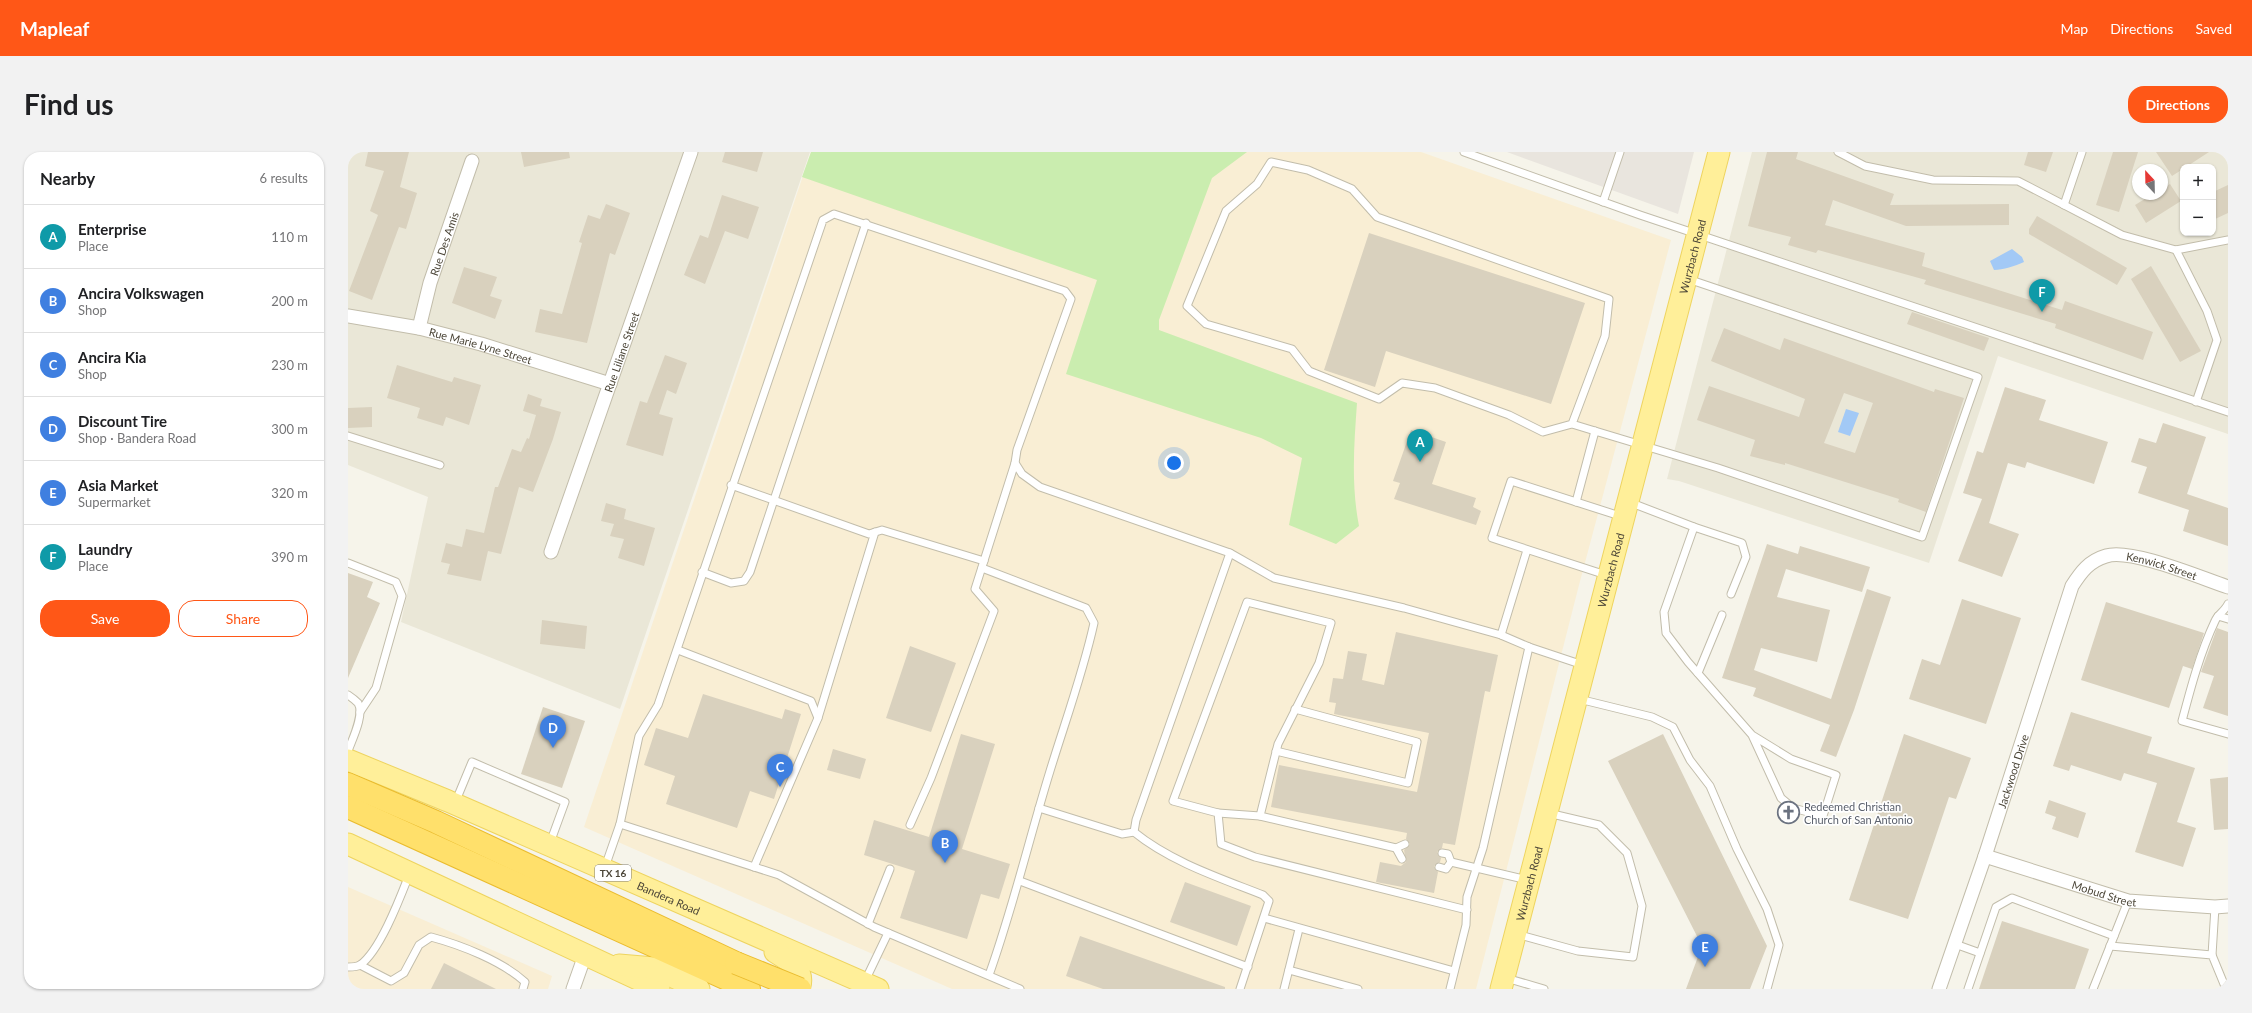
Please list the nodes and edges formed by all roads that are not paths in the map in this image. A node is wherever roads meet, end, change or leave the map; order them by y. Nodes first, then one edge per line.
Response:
1 (691, 152) edge
2 (1464, 152) edge
3 (1620, 152) edge
4 (1719, 152) edge
5 (1838, 152) edge
6 (2082, 152) edge
7 (472, 161) dead end
8 (1603, 202) junction
9 (2064, 205) junction
10 (866, 223) junction
11 (1700, 233) junction
12 (2228, 240) edge
13 (2176, 250) junction
14 (1687, 279) junction
15 (348, 316) edge
16 (419, 328) junction
17 (610, 384) junction
18 (2196, 402) junction
19 (2228, 412) edge
20 (1572, 424) junction
21 (1596, 431) junction
22 (348, 436) edge
23 (1644, 445) junction
24 (1015, 463) junction
25 (440, 465) dead end
26 (732, 484) junction
27 (773, 499) junction
28 (1576, 502) junction
29 (1627, 510) junction
30 (1694, 527) junction
31 (875, 532) junction
32 (1527, 550) junction
33 (552, 552) dead end
34 (1230, 553) junction
35 (2095, 560) joint
36 (984, 561) junction
37 (348, 563) edge
38 (982, 568) junction
39 (702, 572) junction
40 (1610, 576) junction
41 (2228, 586) edge
42 (1730, 594) dead end
43 (2228, 604) edge
44 (1722, 615) dead end
45 (2218, 616) junction
46 (2228, 619) edge
47 (1501, 635) junction
48 (1529, 647) junction
49 (678, 650) junction
50 (1586, 666) junction
51 (1698, 673) junction
52 (348, 695) edge
53 (1577, 698) junction
54 (1295, 709) junction
55 (360, 712) junction
56 (818, 718) junction
57 (2228, 734) edge
58 (1752, 736) junction
59 (348, 751) edge
60 (1276, 751) junction
61 (348, 760) edge
62 (348, 784) edge
63 (455, 804) junction
64 (348, 807) edge
65 (1039, 808) junction
66 (1218, 813) junction
67 (1548, 813) junction
68 (1260, 816) junction
69 (620, 824) junction
70 (910, 825) dead end
71 (1134, 832) junction
72 (348, 844) edge
73 (1405, 844) dead end
74 (550, 845) junction
75 (1396, 848) junction
76 (1442, 852) dead end
77 (1985, 856) junction
78 (1402, 859) dead end
79 (1451, 862) junction
80 (754, 867) junction
81 (1439, 867) dead end
82 (604, 869) junction
83 (890, 869) dead end
84 (1476, 869) junction
85 (410, 873) junction
86 (1020, 880) junction
87 (1530, 880) junction
88 (2128, 901) junction
89 (2222, 907) edge
90 (1467, 910) junction
91 (1264, 918) junction
92 (719, 920) junction
93 (868, 924) junction
94 (1299, 929) junction
95 (888, 933) junction
96 (1516, 934) junction
97 (2114, 936) junction
98 (1955, 944) junction
99 (2110, 946) junction
100 (1980, 953) junction
101 (585, 955) junction
102 (2212, 955) junction
103 (360, 965) junction
104 (608, 965) junction
105 (1248, 967) junction
106 (348, 968) edge
107 (1289, 970) junction
108 (1454, 971) junction
109 (733, 972) junction
110 (989, 975) junction
111 (1503, 983) edge
112 (871, 986) edge
113 (523, 989) edge
114 (573, 989) edge
115 (659, 989) edge
116 (699, 989) edge
117 (749, 989) edge
118 (800, 989) edge
119 (1020, 989) edge
120 (1240, 989) edge
121 (1284, 989) edge
122 (1358, 989) edge
123 (1450, 989) edge
124 (1544, 989) edge
125 (1767, 989) edge
126 (1939, 989) edge
127 (1968, 989) edge
128 (2093, 989) edge
129 (2226, 989) edge

1 - 17 street, Rue Liliane Street
2 - 8 lane
3 - 8 lane
4 - 11 main road, Wurzbach Road
5 - 9 lane
6 - 9 lane
7 - 16 street, Rue Des Amis
8 - 11 lane
9 - 13 lane
10 - 24 lane
10 - 26 lane
10 - 27 lane
11 - 14 main road, Wurzbach Road
11 - 18 lane
12 - 13 lane
13 - 18 lane
14 - 23 main road, Wurzbach Road
14 - 23 lane
15 - 16 street, Rue Marie Lyne Street
16 - 17 street, Rue Marie Lyne Street
17 - 33 street, Rue Liliane Street
18 - 19 lane
20 - 20 lane
20 - 21 lane
21 - 23 lane
21 - 28 lane
22 - 25 lane
23 - 29 main road, Wurzbach Road
24 - 34 lane
24 - 36 lane
26 - 27 lane
26 - 39 lane
27 - 31 lane
27 - 39 lane
28 - 29 lane
28 - 32 lane
29 - 30 lane
29 - 40 main road, Wurzbach Road
30 - 42 lane
30 - 51 lane
31 - 36 lane
31 - 56 lane
32 - 40 lane
32 - 47 lane
34 - 47 lane
34 - 71 lane
35 - 41 street, Kenwick Street
35 - 77 street, Jackwood Drive
36 - 38 lane
37 - 55 lane
38 - 65 lane
38 - 70 lane
39 - 49 lane
40 - 50 main road, Wurzbach Road
43 - 45 lane
44 - 51 lane
45 - 46 lane
45 - 57 lane
47 - 48 lane
48 - 50 lane
48 - 84 lane
49 - 56 lane
49 - 69 lane
50 - 53 main road, Wurzbach Road
51 - 58 lane
52 - 55 lane
53 - 67 main road, Wurzbach Road
53 - 125 lane
54 - 60 lane
54 - 60 lane
54 - 66 lane
55 - 59 lane
56 - 80 lane
58 - 58 lane
60 - 68 lane
61 - 63 main road, Bandera Road / TX 16
62 - 109 highway
63 - 74 main road, Bandera Road / TX 16
63 - 74 lane
64 - 109 highway
65 - 71 lane
65 - 86 lane
66 - 68 lane
66 - 90 lane
67 - 87 main road, Wurzbach Road
67 - 96 lane
68 - 75 lane
69 - 80 lane
69 - 82 lane
71 - 91 lane
72 - 85 main road
73 - 75 lane
74 - 82 main road, Bandera Road / TX 16
75 - 78 lane
76 - 79 lane
77 - 88 street, Mobud Street
77 - 98 street, Jackwood Drive
79 - 81 lane
79 - 84 lane
80 - 93 lane
82 - 92 main road, Bandera Road / TX 16
83 - 93 lane
84 - 87 lane
84 - 90 lane
85 - 101 main road
85 - 103 lane
86 - 105 lane
86 - 110 lane
87 - 96 main road, Wurzbach Road
88 - 89 street, Mobud Street
88 - 97 lane
89 - 102 lane
90 - 108 lane
91 - 94 lane
91 - 105 lane
92 - 112 main road, Bandera Road / TX 16
92 - 118 main road
93 - 95 lane
94 - 107 lane
94 - 108 lane
95 - 110 lane
95 - 112 lane
96 - 111 main road, Wurzbach Road
97 - 99 lane
97 - 100 lane
98 - 100 lane
98 - 126 street, Jackwood Drive
99 - 102 lane
99 - 128 lane
100 - 127 lane
101 - 104 main road
101 - 114 street
102 - 129 lane
103 - 106 lane
103 - 113 lane
104 - 115 main road
104 - 116 main road
105 - 120 lane
107 - 121 lane
107 - 122 lane
108 - 123 lane
109 - 117 highway
109 - 118 highway, bridge
110 - 119 lane
111 - 124 lane

